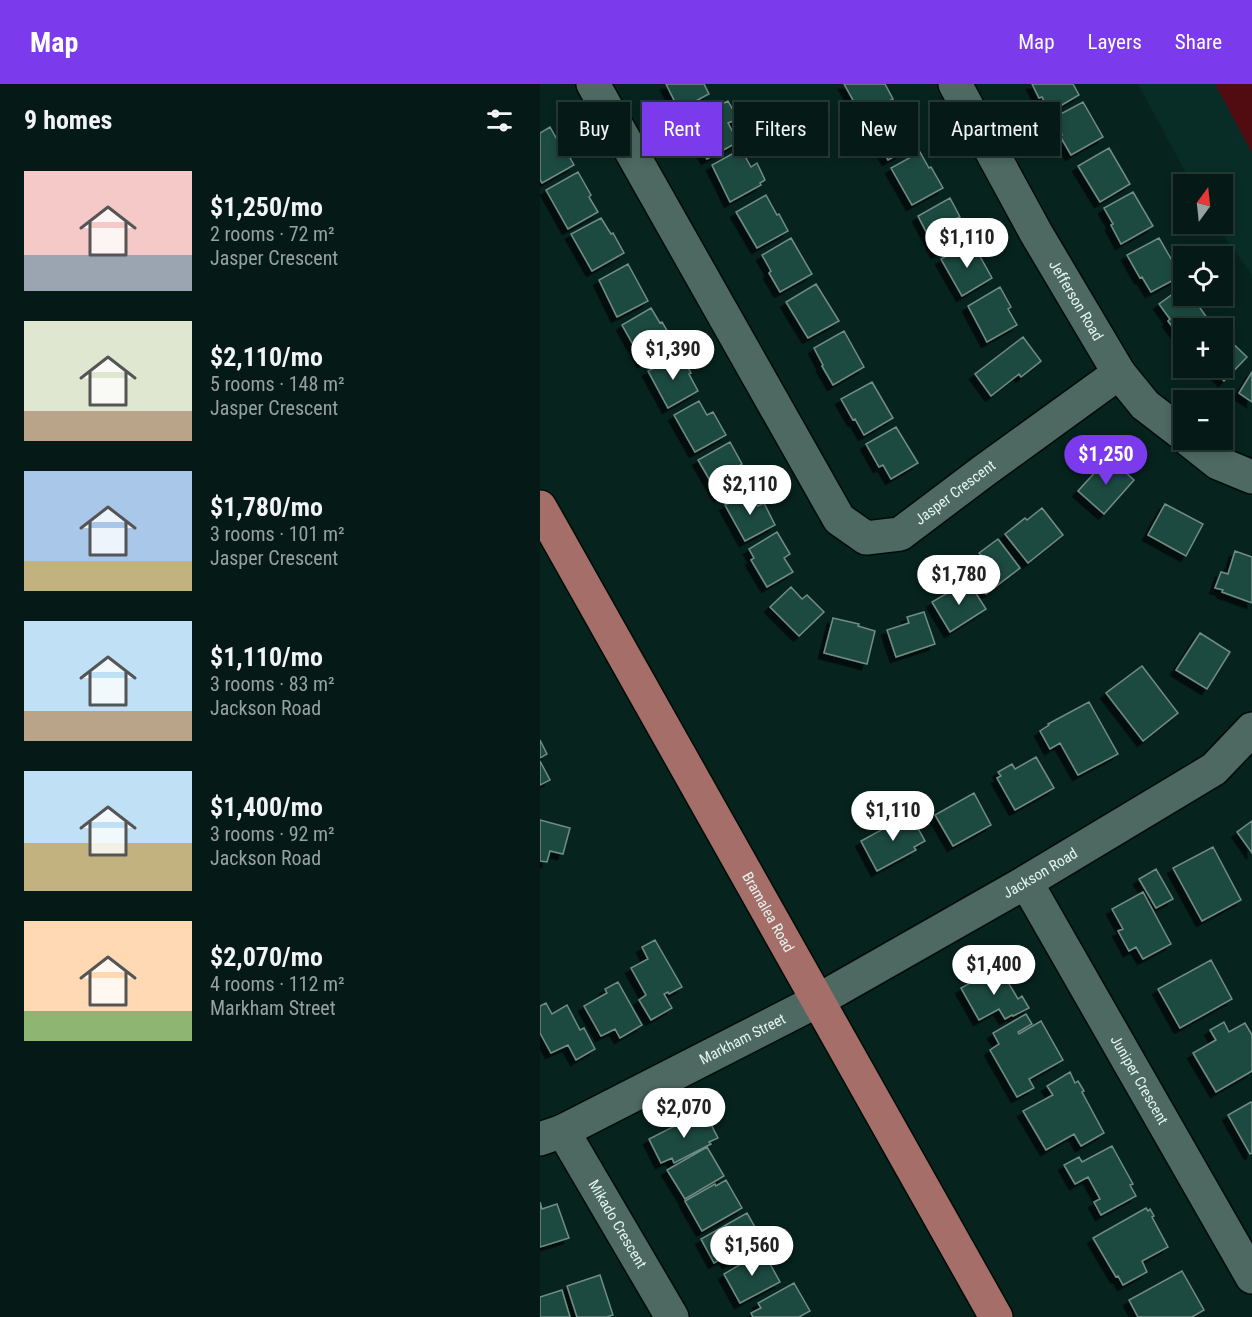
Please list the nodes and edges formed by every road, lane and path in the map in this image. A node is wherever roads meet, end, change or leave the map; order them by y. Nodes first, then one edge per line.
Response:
1 (593, 84) edge
2 (955, 84) edge
3 (1119, 373) junction
4 (1173, 427) edge
5 (1202, 450) edge
6 (1252, 477) edge
7 (540, 507) edge
8 (1252, 729) edge
9 (1026, 882) junction
10 (817, 1001) junction
11 (551, 1135) edge
12 (1252, 1277) edge
13 (672, 1317) edge
14 (996, 1317) edge

1 - 3 street, Jasper Crescent
2 - 3 street, Jefferson Road
3 - 4 street, Jefferson Road
5 - 6 street
7 - 10 main road, Bramalea Road
8 - 9 street, Jackson Road
9 - 10 street, Jackson Road
9 - 12 street, Juniper Crescent
10 - 11 street, Markham Street
10 - 14 main road, Bramalea Road
11 - 13 street, Mikado Crescent

